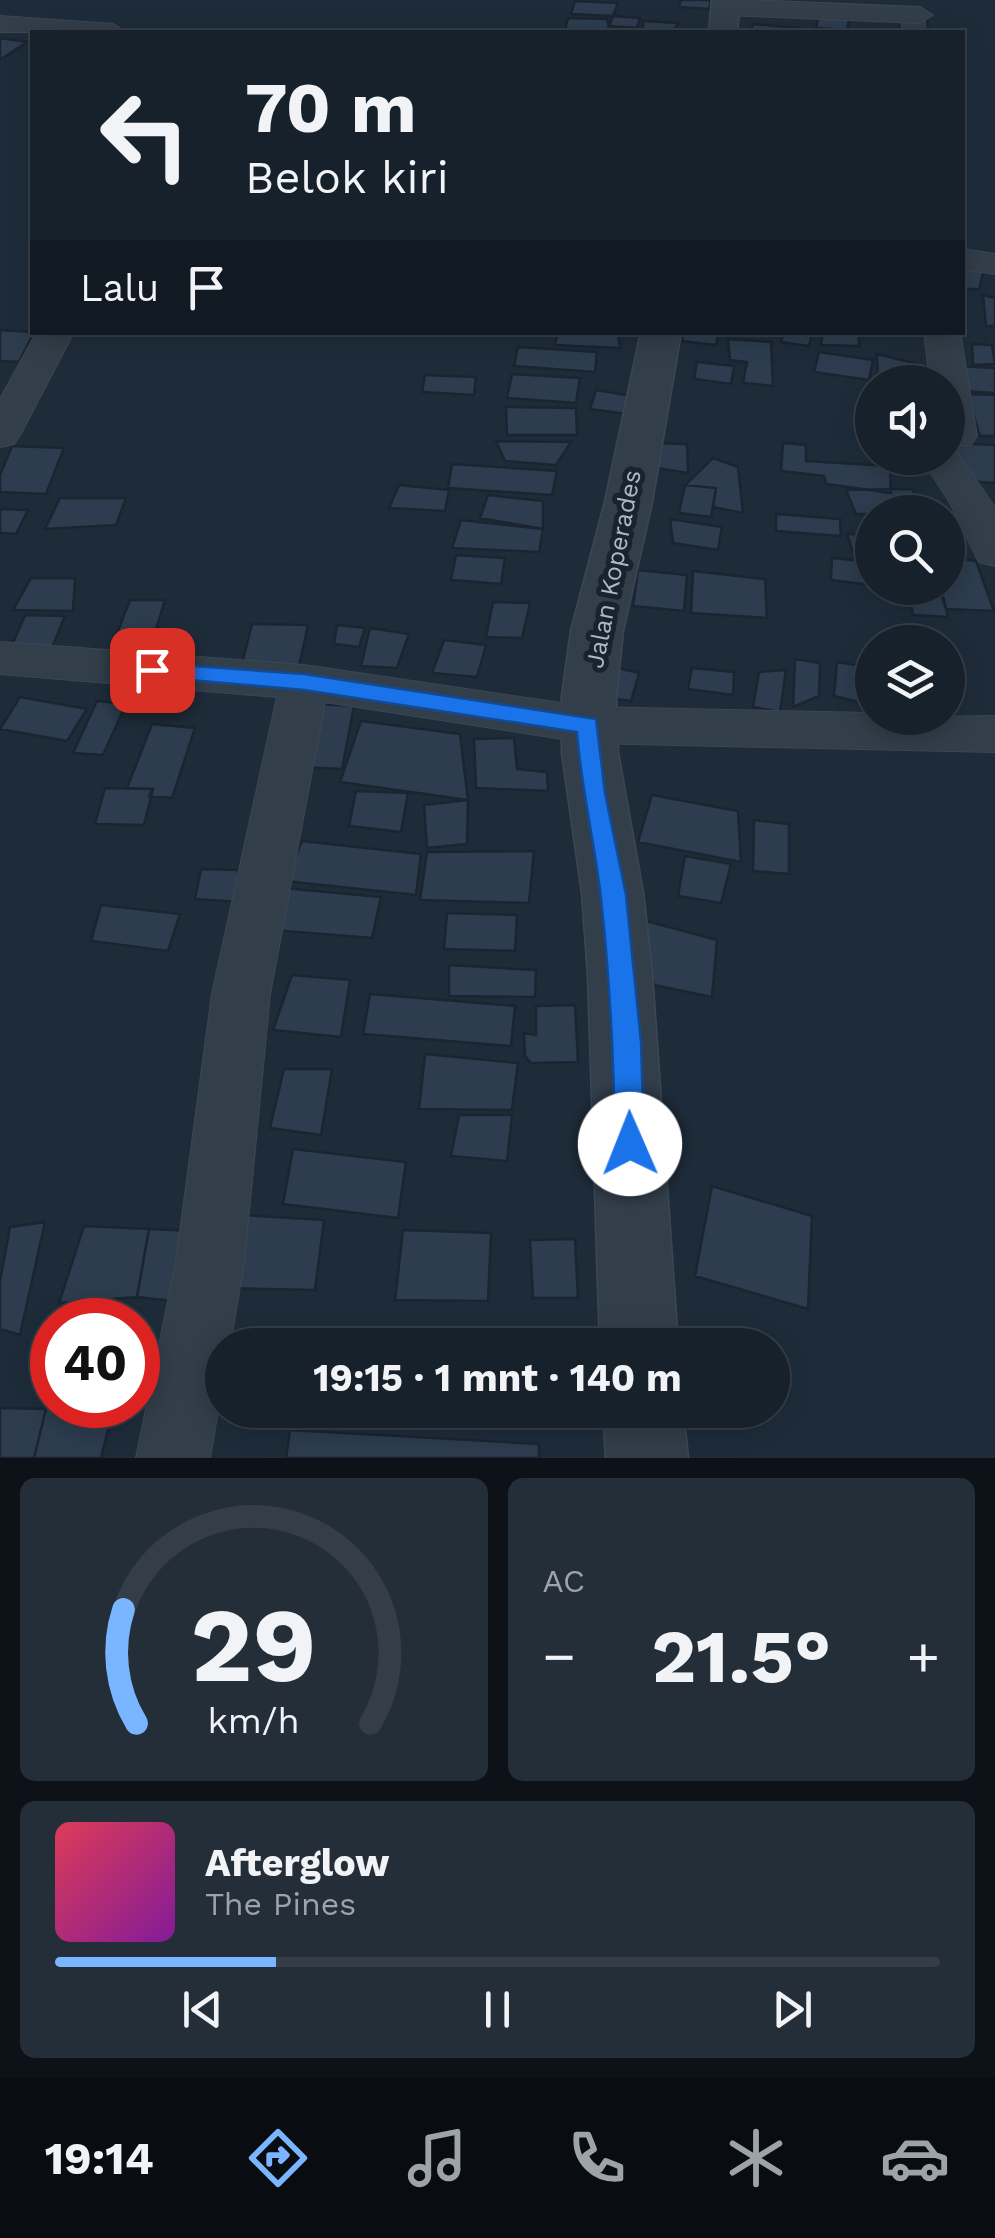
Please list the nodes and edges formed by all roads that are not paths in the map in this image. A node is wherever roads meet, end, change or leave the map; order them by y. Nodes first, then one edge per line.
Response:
1 (725, 13) edge
2 (920, 15) dead end
3 (0, 24) edge
4 (85, 30) edge
5 (965, 259) edge
6 (995, 264) edge
7 (54, 335) edge
8 (660, 335) edge
9 (942, 335) edge
10 (947, 365) edge
11 (5, 419) edge
12 (965, 472) edge
13 (995, 552) edge
14 (0, 658) edge
15 (304, 682) junction
16 (588, 725) junction
17 (995, 734) edge
18 (638, 1328) edge
19 (644, 1428) edge
20 (172, 1458) edge
21 (647, 1458) edge

1 - 2 street
3 - 4 street
5 - 6 street
7 - 11 street
8 - 16 street, Jalan Koperades
9 - 10 street
12 - 13 street
14 - 15 street
15 - 16 street
15 - 20 street
16 - 17 street
16 - 18 street, Jalan Koperades
19 - 21 street

